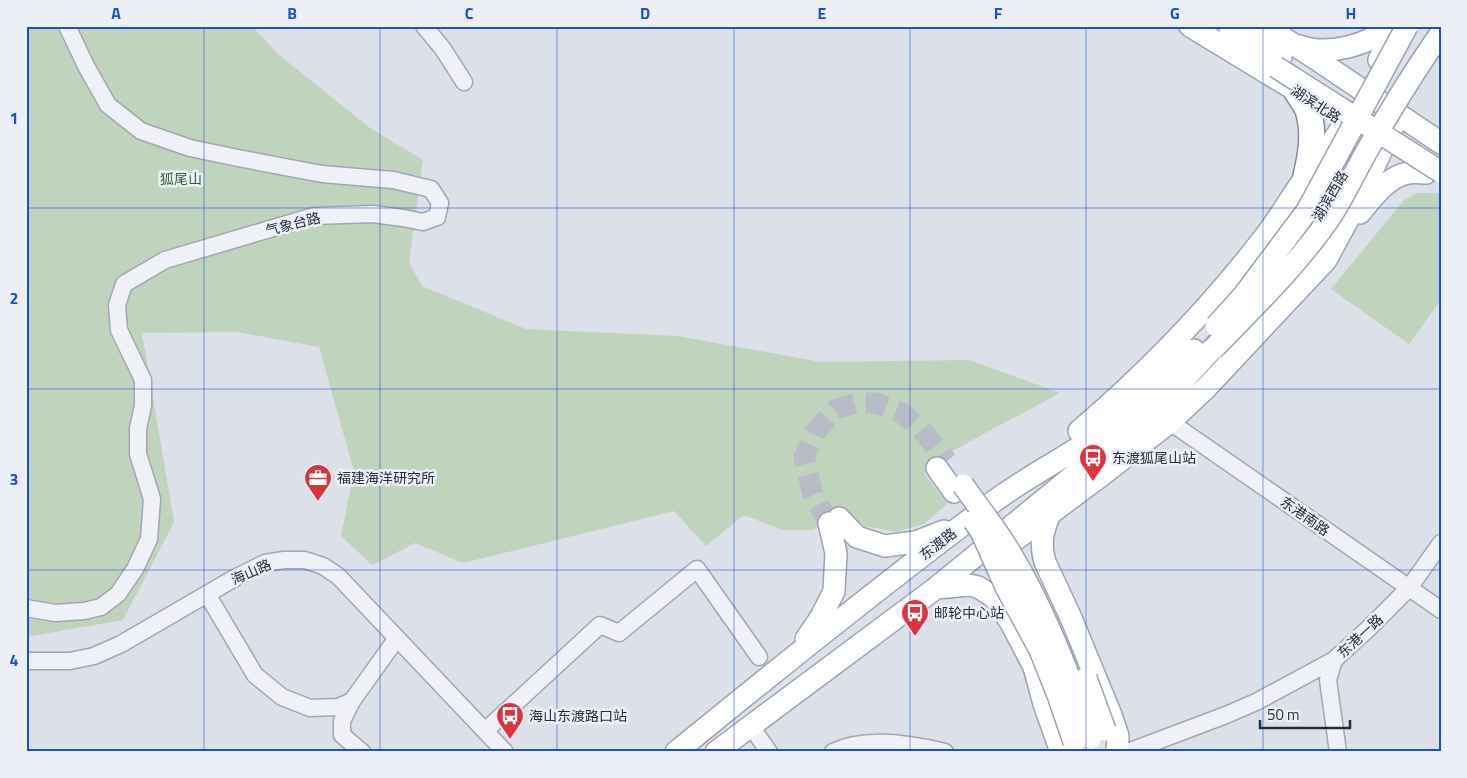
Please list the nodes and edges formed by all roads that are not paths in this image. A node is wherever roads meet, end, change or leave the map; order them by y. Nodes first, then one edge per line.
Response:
1 (67, 26) edge
2 (424, 26) edge
3 (1190, 26) edge
4 (1213, 26) edge
5 (1229, 26) edge
6 (1389, 26) edge
7 (1394, 26) edge
8 (1408, 26) edge
9 (1423, 26) edge
10 (1439, 26) edge
11 (1275, 31) edge
12 (1441, 33) edge
13 (464, 82) dead end
14 (1296, 90) junction
15 (1363, 90) junction
16 (1399, 115) junction
17 (1345, 122) junction
18 (1441, 143) edge
19 (1383, 146) junction
20 (1441, 157) edge
21 (1306, 176) junction
22 (1436, 176) edge
23 (1326, 260) junction
24 (1208, 345) junction
25 (1170, 422) junction
26 (1123, 435) junction
27 (942, 464) tunnel mouth
28 (1016, 484) junction
29 (959, 489) junction
30 (1049, 516) junction
31 (972, 528) junction
32 (1441, 543) edge
33 (1042, 552) junction
34 (987, 560) junction
35 (936, 588) junction
36 (1409, 588) junction
37 (207, 594) junction
38 (1040, 597) junction
39 (26, 608) edge
40 (1441, 610) edge
41 (1011, 623) junction
42 (397, 638) junction
43 (797, 654) junction
44 (759, 657) dead end
45 (1334, 660) junction
46 (26, 661) edge
47 (352, 701) junction
48 (750, 725) junction
49 (485, 731) junction
50 (1074, 749) edge
51 (362, 752) edge
52 (505, 752) edge
53 (676, 752) edge
54 (716, 752) edge
55 (769, 752) edge
56 (833, 752) edge
57 (946, 752) edge
58 (1096, 752) edge
59 (1115, 752) edge
60 (1128, 752) edge
61 (1338, 752) edge

1 - 39 street, 气象台路
2 - 13 street
3 - 14 main road, 湖滨北路
4 - 22 main road, bridge
5 - 20 main road, bridge
6 - 11 main road
7 - 15 main road
8 - 24 main road, 湖滨西路, bridge
9 - 24 main road, 湖滨西路, bridge
10 - 16 main road
11 - 15 main road
12 - 24 main road, bridge
14 - 17 main road, 湖滨北路
14 - 21 highway
15 - 16 main road
15 - 17 main road
16 - 18 main road
16 - 19 main road
17 - 19 main road, 湖滨北路
17 - 21 main road
19 - 22 main road, 湖滨北路
19 - 23 main road
21 - 28 main road
22 - 23 main road
23 - 25 main road
24 - 26 main road
24 - 28 main road, 东渡路
25 - 30 main road
25 - 36 street, 东港南路
26 - 34 main road
26 - 35 main road
27 - 29 main road
28 - 31 main road, 东渡路
29 - 31 main road, bridge
29 - 58 main road, bridge
29 - 59 main road, bridge
30 - 33 main road
30 - 34 main road
31 - 43 main road, 东渡路
31 - 43 main road
31 - 50 main road, bridge
32 - 36 street, 东港一路
33 - 38 main road
33 - 59 main road
34 - 35 main road
35 - 41 main road
35 - 48 main road
36 - 40 street, 东港南路
36 - 45 street, 东港一路
37 - 42 street, 海山路
37 - 46 street, 海山路
37 - 47 street
38 - 41 main road
38 - 59 main road
41 - 50 main road
42 - 47 street
42 - 49 street, 海山路
43 - 53 main road, 东渡路
44 - 49 street
45 - 60 street
45 - 61 street, 东港一路
47 - 51 street
48 - 54 main road
48 - 55 street
49 - 52 street, 海山路
56 - 57 street

